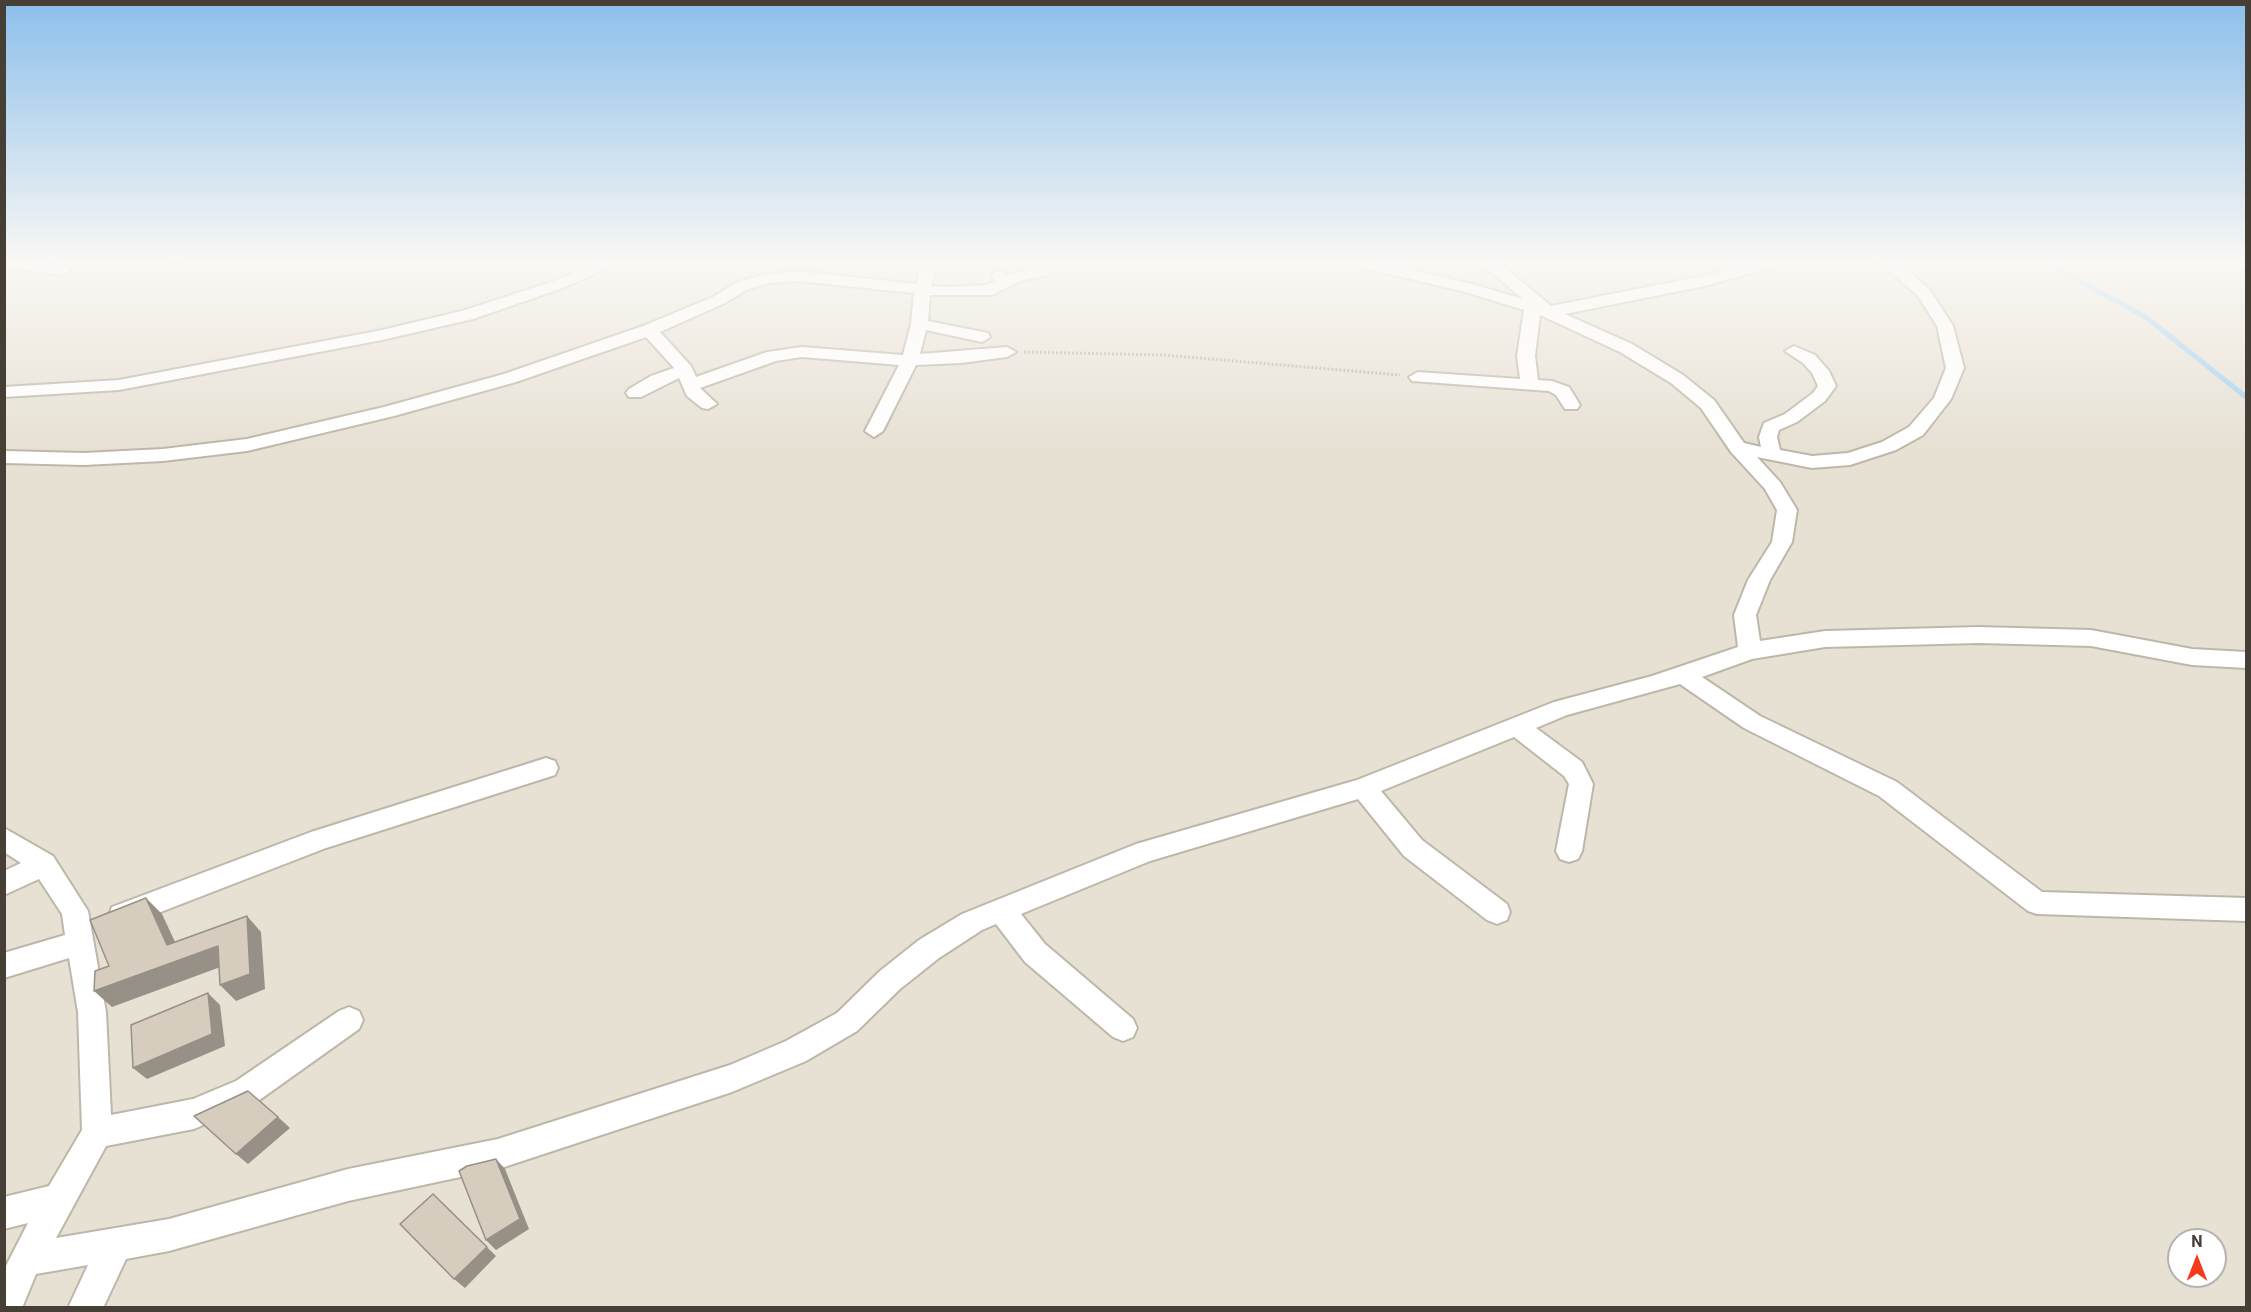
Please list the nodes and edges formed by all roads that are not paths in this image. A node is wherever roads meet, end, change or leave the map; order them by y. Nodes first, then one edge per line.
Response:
1 (436, 322) edge
2 (667, 322) edge
3 (1536, 322) edge
4 (1569, 322) edge
5 (1943, 322) edge
6 (919, 324) joint
7 (649, 330) junction
8 (982, 338) dead end
9 (1794, 351) dead end
10 (1007, 352) road end
11 (910, 360) junction
12 (1418, 377) road end
13 (688, 378) junction
14 (1458, 378) junction
15 (1530, 384) junction
16 (1444, 391) dead end
17 (4, 392) edge
18 (635, 393) dead end
19 (708, 404) dead end
20 (1571, 405) dead end
21 (874, 431) dead end
22 (1738, 448) junction
23 (1772, 456) junction
24 (4, 457) edge
25 (1750, 651) junction
26 (2247, 660) edge
27 (1683, 675) junction
28 (1515, 725) junction
29 (546, 768) dead end
30 (1363, 788) junction
31 (4, 838) edge
32 (1569, 852) dead end
33 (44, 864) junction
34 (4, 884) edge
35 (1001, 910) junction
36 (2247, 910) edge
37 (1497, 912) dead end
38 (80, 937) junction
39 (4, 966) edge
40 (349, 1020) dead end
41 (1123, 1028) dead end
42 (97, 1133) junction
43 (59, 1200) junction
44 (4, 1213) edge
45 (116, 1244) junction
46 (26, 1259) junction
47 (5, 1308) edge
48 (85, 1308) edge

1 - 17 street
2 - 7 street
3 - 15 street
4 - 22 street
5 - 23 street
6 - 8 street
6 - 11 street
7 - 13 street
7 - 24 street
9 - 23 street
10 - 11 street
11 - 13 street
11 - 21 street
12 - 14 street
13 - 18 street
13 - 19 street
14 - 15 street
14 - 16 street
15 - 20 street
22 - 23 street
22 - 25 street
25 - 26 street
25 - 27 street
27 - 28 street
27 - 36 street
28 - 30 street
28 - 32 street
29 - 38 street
30 - 35 street
30 - 37 street
31 - 33 street
33 - 34 street
33 - 38 street
35 - 41 street
35 - 45 street
38 - 39 street
38 - 42 street
40 - 42 street
42 - 43 street
43 - 44 street
43 - 46 street
45 - 46 street
45 - 48 street
46 - 47 street

